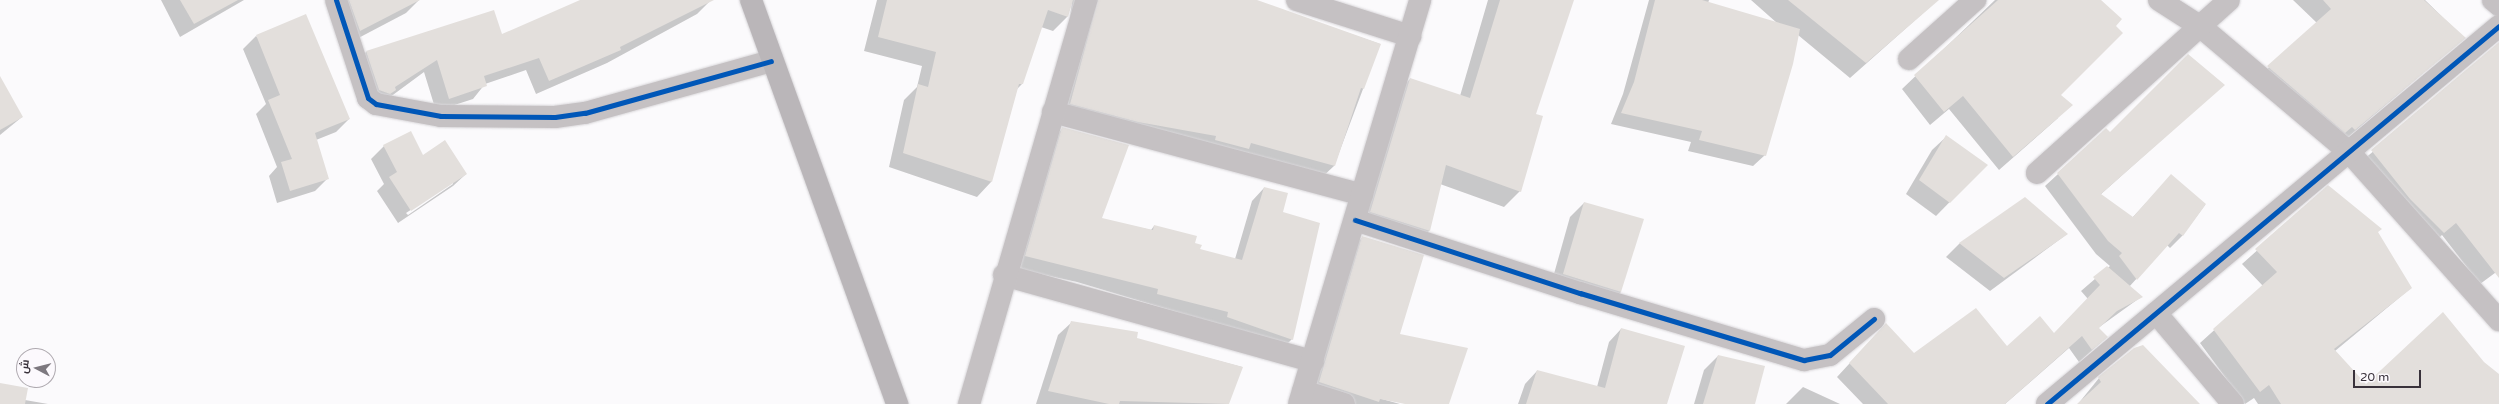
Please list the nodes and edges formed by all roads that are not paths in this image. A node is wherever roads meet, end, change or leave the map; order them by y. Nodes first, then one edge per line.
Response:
1 (336, 0) edge
2 (751, 0) edge
3 (1086, 0) edge
4 (1297, 0) edge
5 (1420, 0) edge
6 (1975, 0) edge
7 (2159, 0) edge
8 (2229, 0) edge
9 (2492, 0) edge
10 (2499, 5) edge
11 (2499, 26) edge
12 (2202, 27) junction
13 (1410, 36) junction
14 (1909, 59) dead end
15 (771, 61) junction
16 (1053, 112) junction
17 (2350, 152) junction
18 (2037, 173) dead end
19 (1362, 195) junction
20 (1355, 220) junction
21 (1004, 275) junction
22 (2156, 313) junction
23 (1874, 320) dead end
24 (2499, 320) edge
25 (1313, 361) junction
26 (1301, 397) edge
27 (897, 404) edge
28 (969, 404) edge
29 (1344, 404) edge
30 (2047, 404) edge
31 (2234, 404) edge

1 - 15 street
2 - 15 street
3 - 16 street
4 - 13 street
5 - 13 street
6 - 14 street
7 - 12 street
8 - 12 street
9 - 10 street
11 - 17 street
12 - 17 street
12 - 18 street
13 - 19 street
15 - 27 street
16 - 19 street
16 - 21 street
17 - 22 street
17 - 24 street
19 - 20 street
20 - 23 street
20 - 25 street
21 - 25 street
21 - 28 street
22 - 30 street
22 - 31 street
25 - 26 street
26 - 29 street

